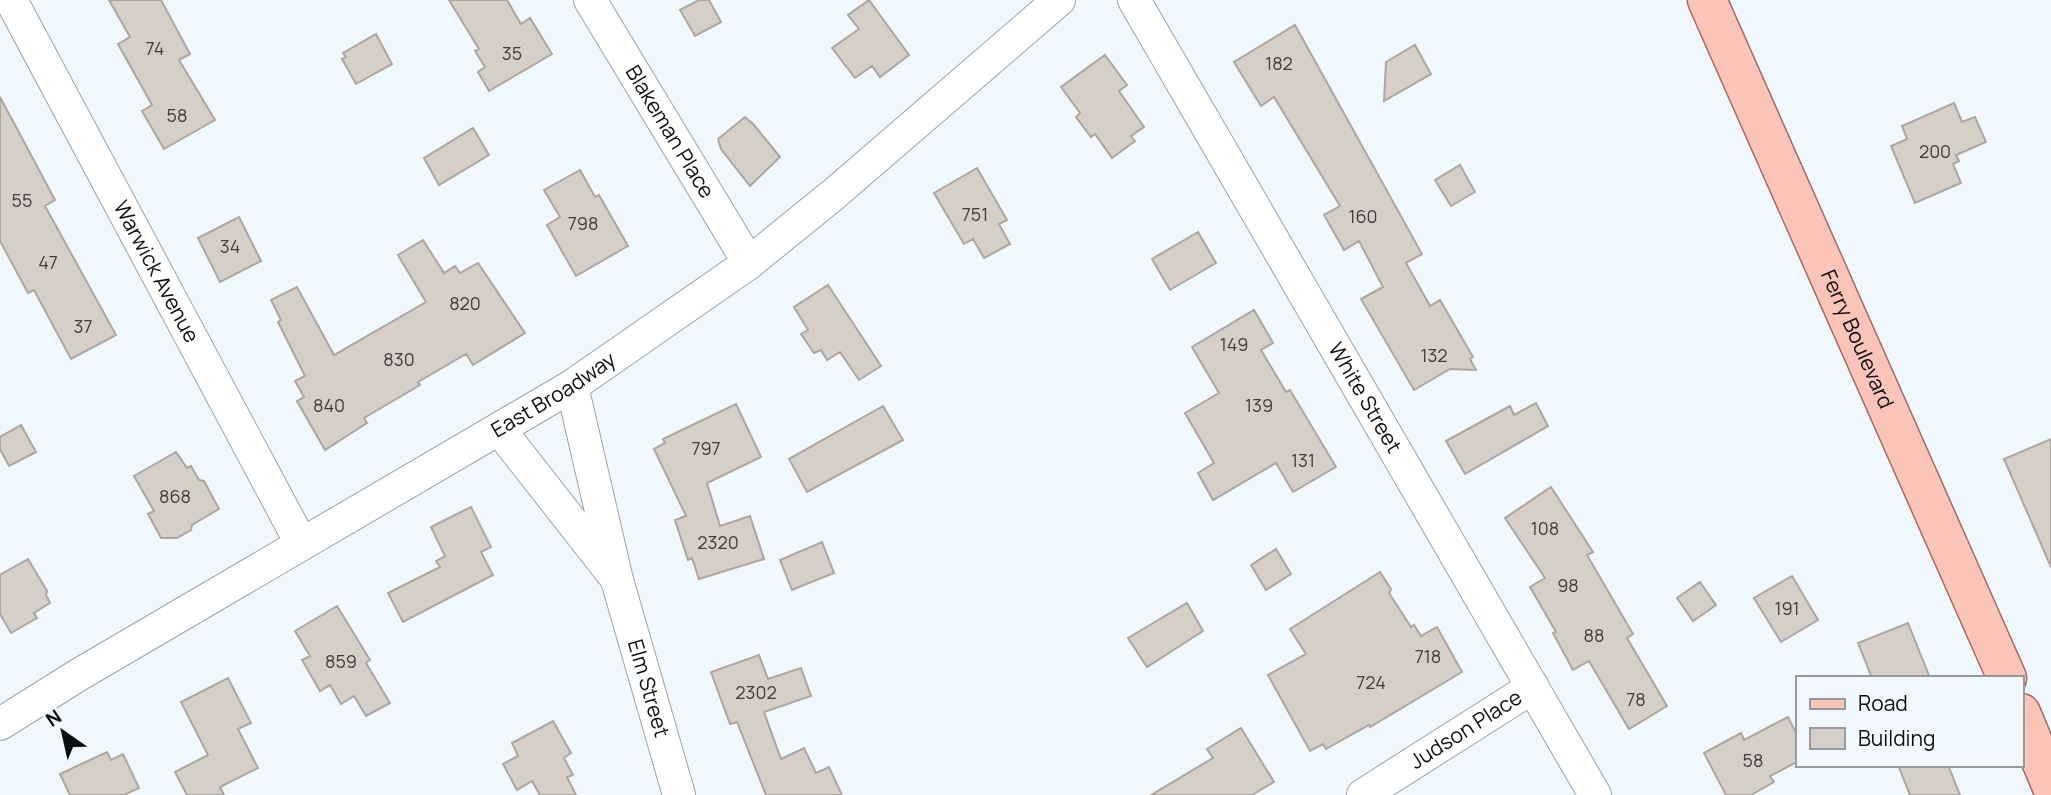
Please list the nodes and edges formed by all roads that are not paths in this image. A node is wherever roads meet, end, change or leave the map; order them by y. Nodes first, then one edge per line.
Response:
1 (11, 0) edge
2 (590, 0) edge
3 (1059, 0) edge
4 (1134, 0) edge
5 (1707, 0) edge
6 (749, 263) junction
7 (572, 386) junction
8 (499, 429) junction
9 (301, 543) junction
10 (617, 580) junction
11 (2006, 676) edge
12 (1533, 687) junction
13 (2023, 718) edge
14 (0, 724) edge
15 (2051, 785) edge
16 (679, 795) edge
17 (1363, 795) edge
18 (1595, 795) edge

1 - 9 street, Warwick Avenue
2 - 6 street, Blakeman Place
3 - 6 street, East Broadway
4 - 12 street, White Street
5 - 11 main road, Ferry Boulevard
6 - 7 street, East Broadway
7 - 8 street, East Broadway
7 - 10 street, Elm Street
8 - 9 street, East Broadway
8 - 10 street, Elm Street
9 - 14 street, East Broadway
10 - 16 street, Elm Street
12 - 17 street, Judson Place
12 - 18 street, White Street
13 - 15 main road

